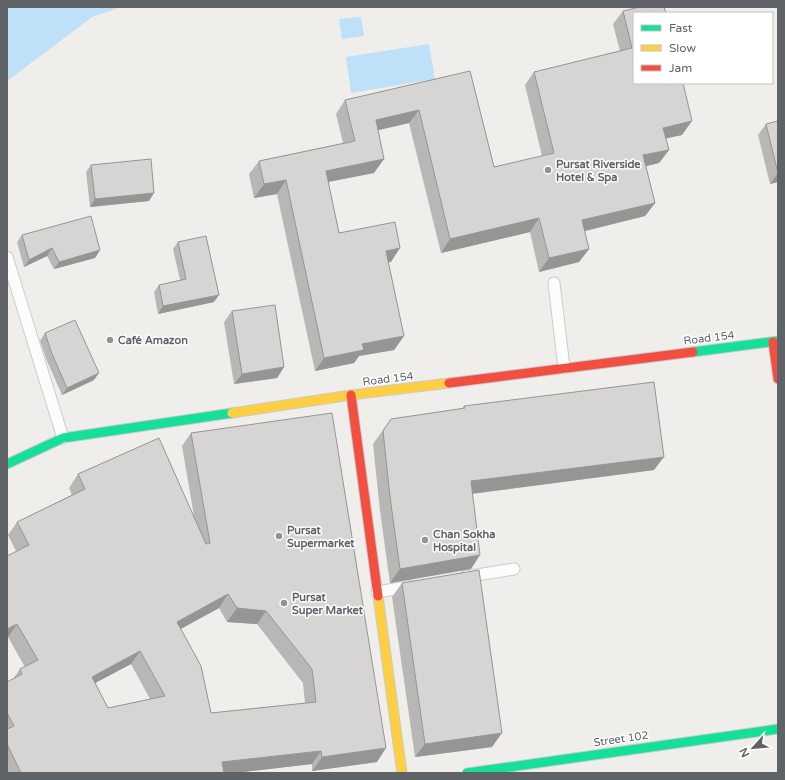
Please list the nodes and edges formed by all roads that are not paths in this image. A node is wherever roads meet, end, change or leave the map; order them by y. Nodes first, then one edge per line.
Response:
1 (7, 257) edge
2 (554, 283) dead end
3 (776, 341) edge
4 (564, 368) junction
5 (778, 379) edge
6 (351, 395) junction
7 (63, 438) junction
8 (7, 464) edge
9 (514, 570) dead end
10 (453, 579) edge
11 (423, 584) edge
12 (377, 592) junction
13 (778, 729) edge
14 (402, 773) edge
15 (467, 773) edge

1 - 7 lane
2 - 4 lane
3 - 4 main road, Road 154
3 - 5 main road
4 - 6 main road, Road 154
6 - 7 main road, Road 154
6 - 12 main road
7 - 8 main road, Road 154
9 - 10 lane
11 - 12 lane
12 - 14 main road
13 - 15 main road, Street 102

